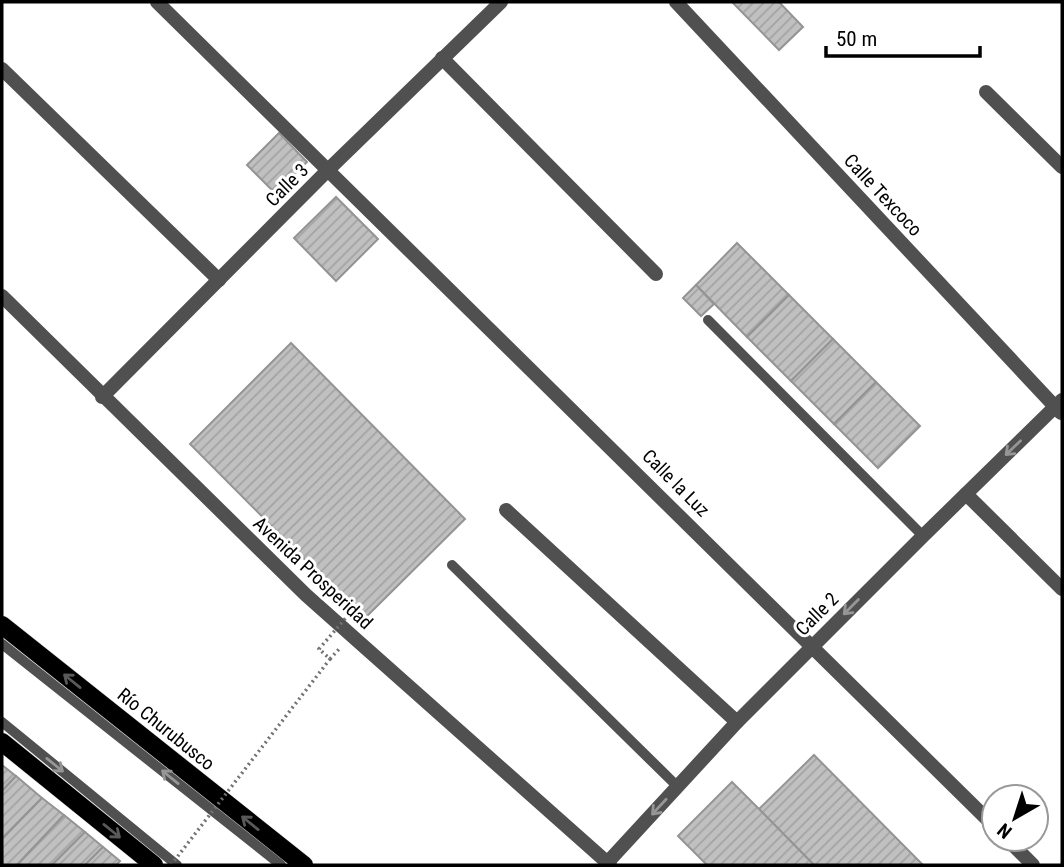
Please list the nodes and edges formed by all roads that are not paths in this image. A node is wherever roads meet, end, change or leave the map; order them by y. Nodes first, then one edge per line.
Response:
1 (157, 2) edge
2 (501, 2) edge
3 (676, 2) edge
4 (442, 58) junction
5 (2, 69) edge
6 (986, 92) dead end
7 (1062, 167) edge
8 (329, 169) junction
9 (656, 274) dead end
10 (219, 280) junction
11 (2, 296) edge
12 (708, 320) dead end
13 (102, 397) junction
14 (1060, 407) edge
15 (966, 494) junction
16 (506, 510) dead end
17 (923, 536) junction
18 (452, 565) dead end
19 (1062, 589) edge
20 (2, 625) edge
21 (2, 643) edge
22 (813, 646) junction
23 (2, 722) edge
24 (737, 722) junction
25 (2, 742) edge
26 (678, 787) junction
27 (980, 812) edge
28 (608, 864) edge
29 (154, 865) edge
30 (177, 865) edge
31 (281, 865) edge
32 (304, 865) edge

1 - 8 street, Calle la Luz
2 - 4 street, Calle 3
3 - 14 street, Calle Texcoco
4 - 8 street, Calle 3
4 - 9 street
5 - 10 street
6 - 7 street
8 - 10 street, Calle 3
8 - 22 street, Calle la Luz
10 - 13 street, Calle 3
11 - 13 street, Avenida Prosperidad
12 - 17 lane
13 - 28 street, Avenida Prosperidad
14 -> 15 street, Calle 2
15 - 17 street, Calle 2
15 - 19 street
16 - 24 street
17 -> 22 street, Calle 2
18 - 26 lane
32 -> 20 main road, Río Churubusco
31 -> 21 lane
22 - 24 street, Calle 2
22 - 27 street, Calle la Luz
23 -> 30 lane
24 - 26 street, Calle 2
25 -> 29 main road
26 -> 28 street, Calle 2

